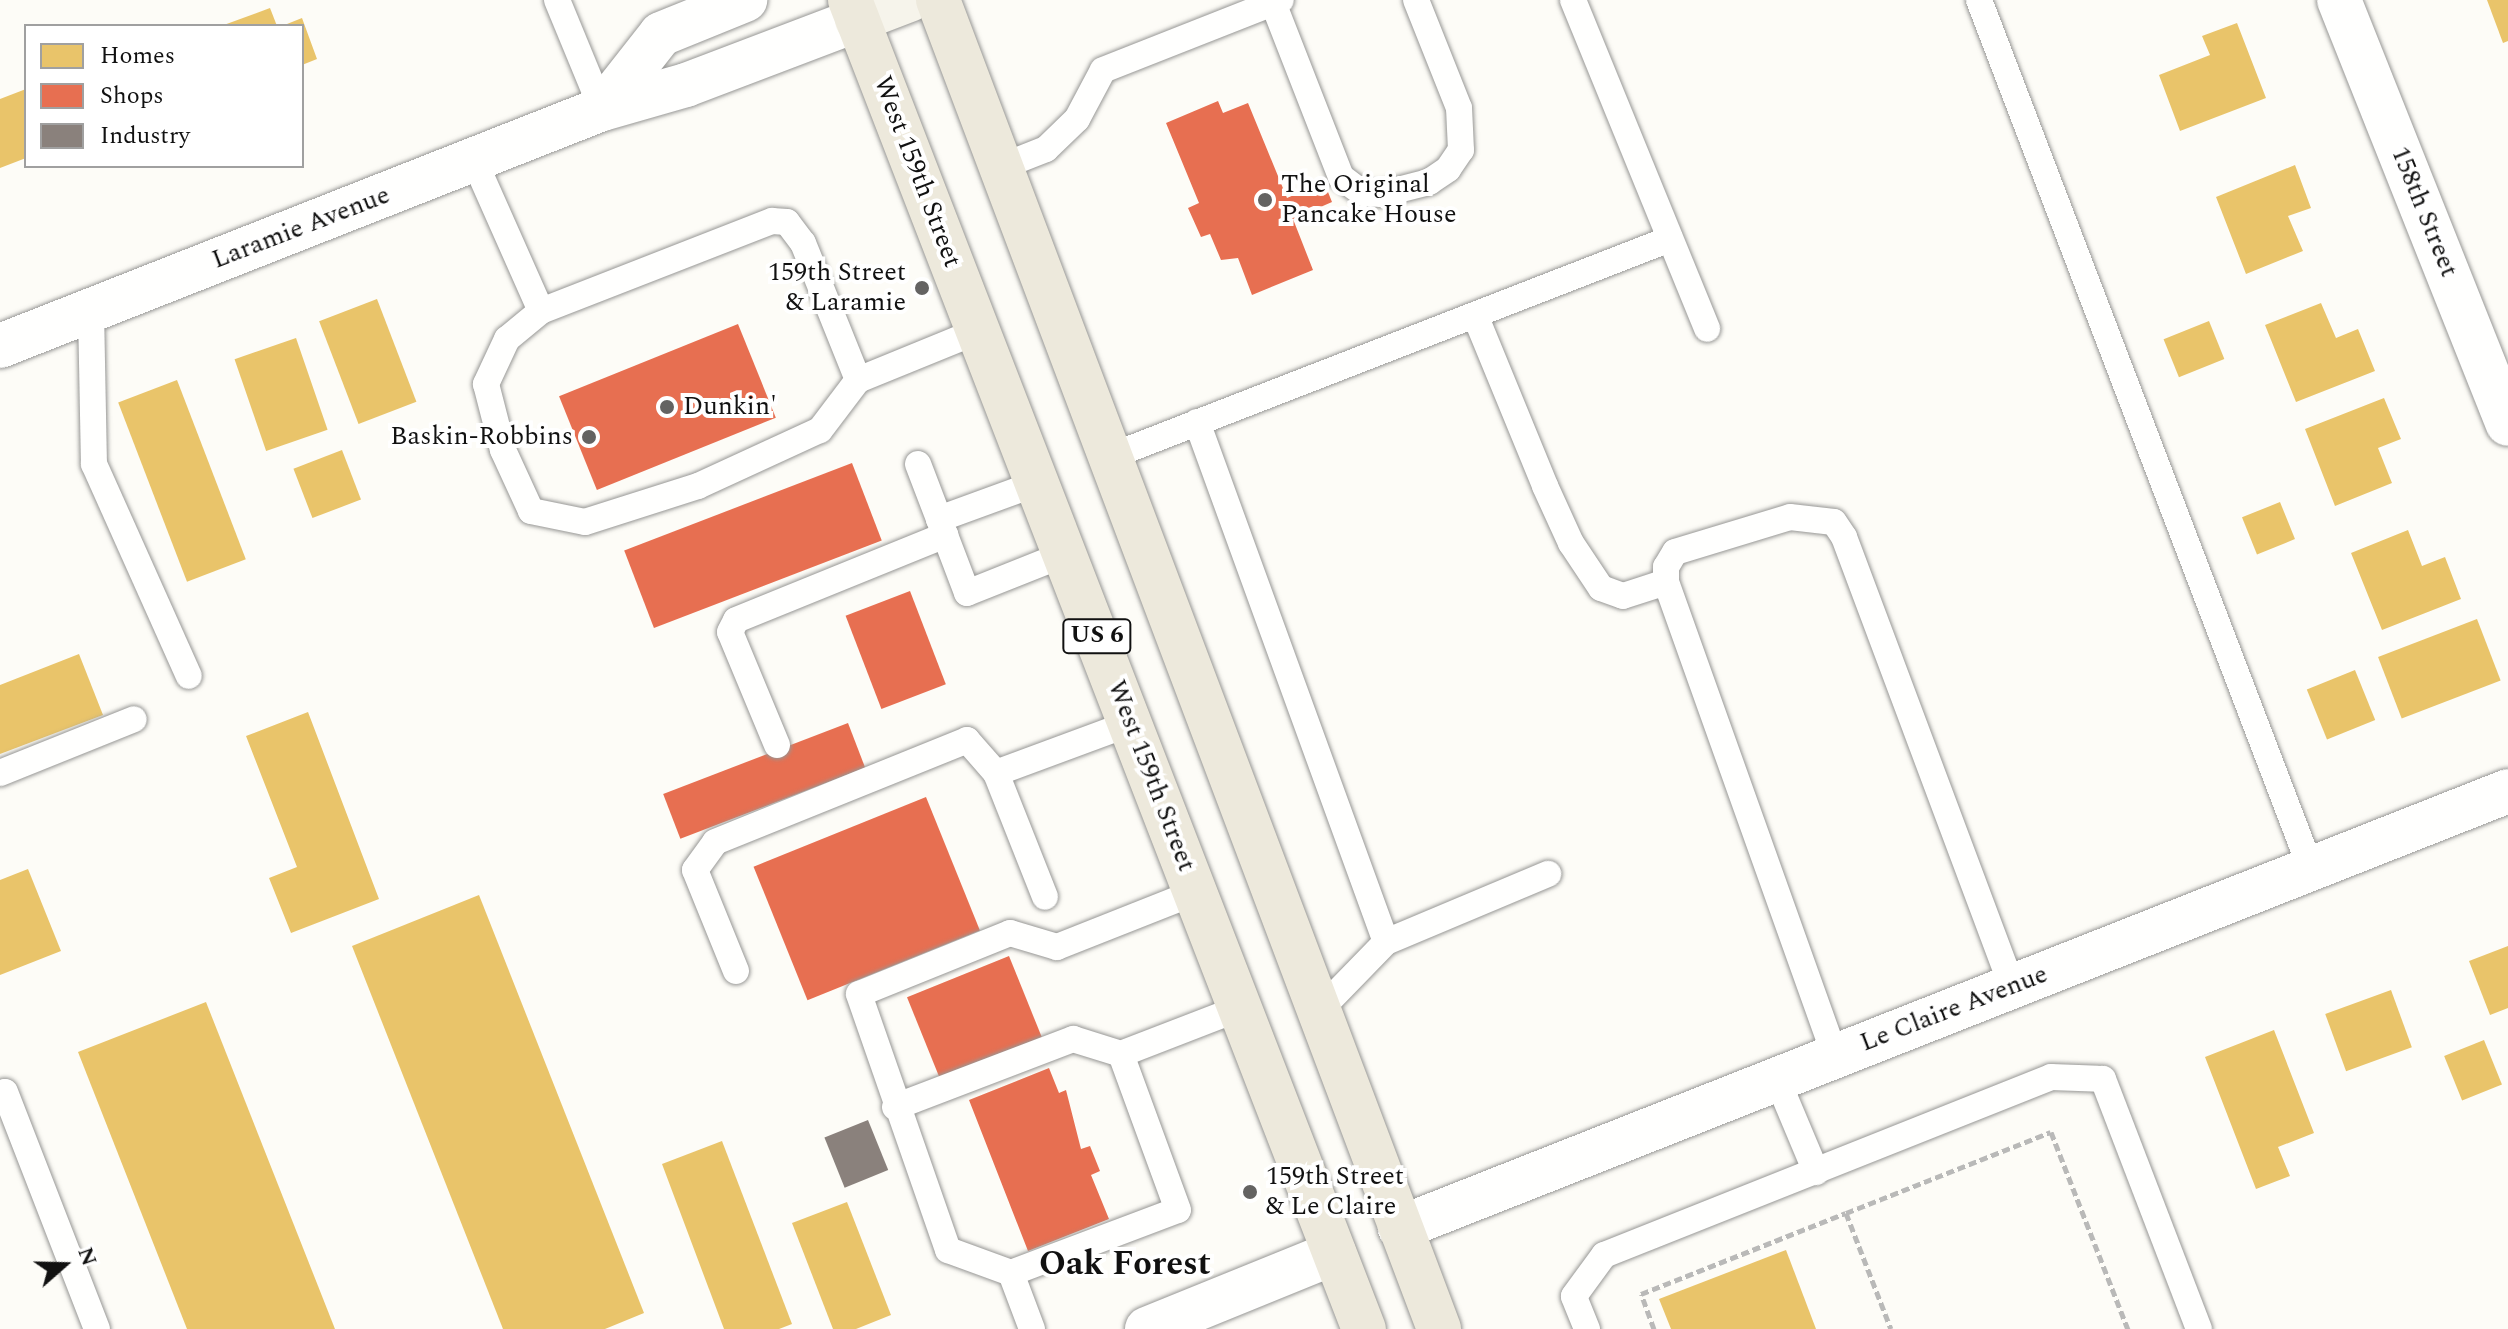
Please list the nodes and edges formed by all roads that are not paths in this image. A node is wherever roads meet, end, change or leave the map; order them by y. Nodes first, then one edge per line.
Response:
1 (557, 0) edge
2 (745, 0) edge
3 (909, 0) edge
4 (938, 0) edge
5 (1416, 0) edge
6 (1573, 0) edge
7 (1979, 0) edge
8 (2339, 0) edge
9 (1275, 1) edge
10 (854, 10) edge
11 (602, 109) junction
12 (474, 160) junction
13 (1003, 166) junction
14 (1670, 239) junction
15 (91, 310) junction
16 (541, 311) junction
17 (1475, 315) junction
18 (1707, 329) dead end
19 (978, 331) junction
20 (0, 346) edge
21 (858, 380) junction
22 (1197, 422) junction
23 (2508, 424) edge
24 (1109, 457) junction
25 (918, 464) dead end
26 (1038, 483) junction
27 (942, 527) junction
28 (1065, 554) junction
29 (1666, 582) junction
30 (189, 676) dead end
31 (134, 719) dead end
32 (1131, 723) junction
33 (777, 745) dead end
34 (0, 773) edge
35 (996, 773) junction
36 (2508, 791) edge
37 (2311, 869) junction
38 (1548, 874) dead end
39 (1196, 892) junction
40 (1045, 897) dead end
41 (1386, 942) junction
42 (736, 971) dead end
43 (2012, 987) junction
44 (1240, 1008) junction
45 (1317, 1013) junction
46 (1121, 1054) junction
47 (1835, 1056) junction
48 (1777, 1079) junction
49 (0, 1094) edge
50 (895, 1107) junction
51 (1816, 1172) junction
52 (1400, 1228) junction
53 (1334, 1253) junction
54 (1011, 1273) junction
55 (97, 1329) edge
56 (1032, 1329) edge
57 (1147, 1329) edge
58 (1364, 1329) edge
59 (1439, 1329) edge
60 (1587, 1329) edge
61 (2199, 1329) edge

1 - 11 lane
2 - 11 street
3 - 10 street, Laramie Avenue
4 - 13 main road, US 6
5 - 9 lane
6 - 14 lane
7 - 37 lane
8 - 23 street, 158th Street
9 - 13 lane
10 - 11 street, Laramie Avenue
10 - 19 main road, West 159th Street / US 6
11 - 12 street, Laramie Avenue
12 - 15 street, Laramie Avenue
12 - 16 lane
13 - 24 main road, US 6
14 - 17 lane
14 - 18 lane
15 - 20 street, Laramie Avenue
15 - 30 lane
16 - 21 lane
16 - 21 lane
17 - 22 lane
17 - 29 lane
19 - 21 lane
19 - 26 main road, West 159th Street / US 6
22 - 24 lane
22 - 41 lane
24 - 45 main road, US 6
25 - 27 lane
26 - 27 lane
26 - 28 main road, West 159th Street / US 6
27 - 28 lane
27 - 33 lane
28 - 32 main road, West 159th Street / US 6
29 - 43 lane
29 - 47 lane
31 - 34 lane
32 - 35 lane
32 - 39 main road, West 159th Street / US 6
35 - 40 lane
35 - 42 lane
36 - 37 street, Le Claire Avenue
37 - 43 street, Le Claire Avenue
38 - 41 lane
39 - 44 main road, West 159th Street / US 6
39 - 50 lane
41 - 45 lane
43 - 47 street, Le Claire Avenue
44 - 46 lane
44 - 53 main road, West 159th Street / US 6
45 - 52 main road, US 6
46 - 50 lane
46 - 54 lane
47 - 48 street, Le Claire Avenue
48 - 51 lane
48 - 52 street, Le Claire Avenue
49 - 55 lane
50 - 54 lane
51 - 60 lane
51 - 61 lane
52 - 59 main road, US 6
53 - 57 street
53 - 58 main road, West 159th Street / US 6
54 - 56 lane

